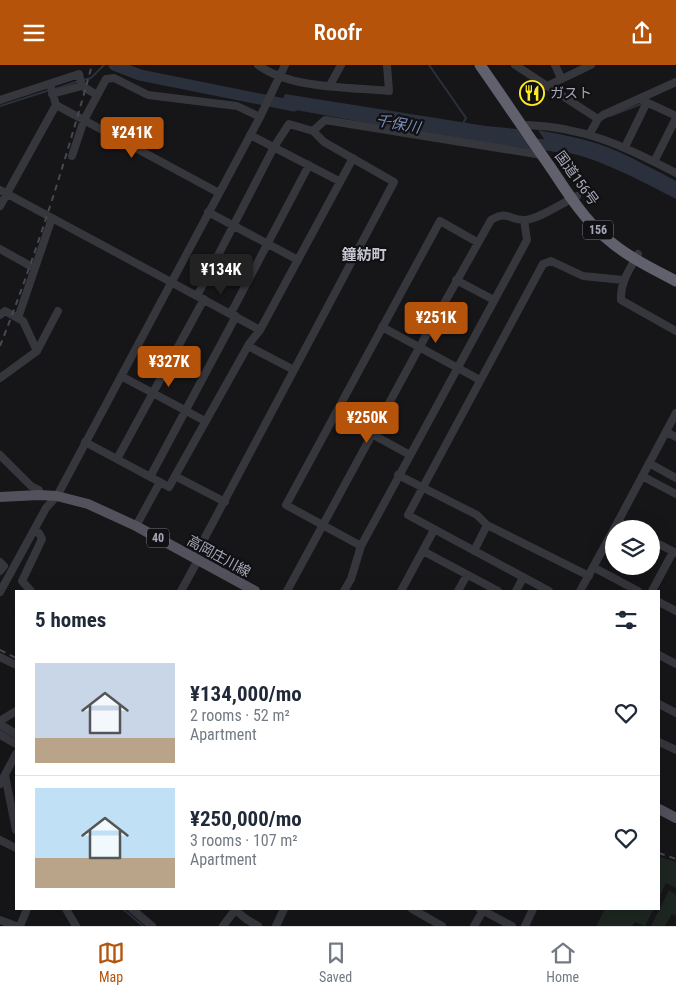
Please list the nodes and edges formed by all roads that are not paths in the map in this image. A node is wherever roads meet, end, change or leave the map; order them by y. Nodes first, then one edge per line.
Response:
1 (258, 65) edge
2 (285, 65) edge
3 (341, 65) edge
4 (387, 65) edge
5 (480, 65) edge
6 (488, 65) edge
7 (515, 65) edge
8 (555, 65) edge
9 (591, 65) edge
10 (280, 77) junction
11 (561, 78) junction
12 (676, 82) edge
13 (50, 84) junction
14 (330, 85) junction
15 (82, 86) junction
16 (547, 86) junction
17 (52, 94) junction
18 (97, 95) junction
19 (0, 100) edge
20 (644, 101) junction
21 (56, 105) junction
22 (261, 113) junction
23 (676, 117) edge
24 (598, 119) junction
25 (84, 120) junction
26 (527, 127) junction
27 (313, 131) junction
28 (250, 135) junction
29 (589, 135) junction
30 (274, 147) junction
31 (625, 147) junction
32 (543, 153) junction
33 (72, 156) dead end
34 (353, 158) junction
35 (654, 162) junction
36 (309, 165) junction
37 (676, 173) edge
38 (340, 181) junction
39 (3, 192) edge
40 (218, 193) junction
41 (575, 197) junction
42 (0, 206) edge
43 (208, 212) junction
44 (52, 218) junction
45 (524, 220) junction
46 (234, 226) junction
47 (477, 242) junction
48 (267, 243) junction
49 (0, 249) edge
50 (637, 257) junction
51 (298, 260) junction
52 (34, 268) junction
53 (676, 273) edge
54 (456, 280) junction
55 (623, 280) junction
56 (676, 281) edge
57 (171, 282) junction
58 (201, 298) junction
59 (494, 300) junction
60 (58, 311) dead end
61 (0, 315) edge
62 (233, 315) junction
63 (18, 318) junction
64 (382, 327) junction
65 (260, 330) junction
66 (676, 331) edge
67 (248, 346) junction
68 (419, 348) junction
69 (37, 351) junction
70 (457, 368) junction
71 (294, 370) junction
72 (121, 376) junction
73 (0, 378) edge
74 (480, 380) junction
75 (154, 393) junction
76 (185, 410) junction
77 (676, 413) edge
78 (336, 414) junction
79 (205, 421) junction
80 (666, 432) junction
81 (372, 434) junction
82 (676, 437) edge
83 (86, 442) junction
84 (0, 455) edge
85 (410, 455) junction
86 (117, 459) junction
87 (649, 463) junction
88 (398, 475) junction
89 (175, 476) junction
90 (642, 476) junction
91 (150, 477) junction
92 (676, 478) edge
93 (160, 482) junction
94 (424, 488) junction
95 (676, 494) edge
96 (40, 495) junction
97 (56, 496) junction
98 (0, 497) edge
99 (225, 502) junction
100 (618, 520) edge
101 (487, 525) junction
102 (136, 526) junction
103 (323, 526) junction
104 (34, 530) junction
105 (434, 530) junction
106 (660, 544) edge
107 (605, 545) edge
108 (361, 546) junction
109 (423, 551) junction
110 (474, 551) junction
111 (675, 552) edge
112 (196, 559) junction
113 (0, 562) edge
114 (593, 567) junction
115 (0, 571) edge
116 (467, 575) junction
117 (588, 575) junction
118 (523, 578) junction
119 (30, 590) edge
120 (180, 590) edge
121 (253, 590) edge
122 (288, 590) edge
123 (345, 590) edge
124 (402, 590) edge
125 (459, 590) edge
126 (496, 590) edge
127 (517, 590) edge
128 (547, 590) edge
129 (580, 590) edge
130 (636, 590) edge
131 (653, 590) edge
132 (0, 592) edge
133 (660, 603) edge
134 (676, 611) edge
135 (660, 656) edge
136 (0, 657) edge
137 (15, 664) edge
138 (676, 664) edge
139 (660, 705) edge
140 (15, 712) edge
141 (676, 713) edge
142 (0, 723) edge
143 (15, 725) edge
144 (8, 729) junction
145 (15, 732) edge
146 (0, 735) edge
147 (660, 742) edge
148 (15, 743) edge
149 (676, 750) edge
150 (15, 756) edge
151 (5, 775) junction
152 (0, 784) edge
153 (660, 810) edge
154 (676, 818) edge
155 (15, 825) edge
156 (0, 840) edge
157 (15, 848) edge
158 (26, 910) edge
159 (67, 910) edge
160 (133, 910) edge
161 (233, 910) edge
162 (235, 910) edge
163 (284, 910) edge
164 (414, 910) edge
165 (482, 910) edge
166 (484, 910) edge
167 (533, 910) edge
168 (0, 920) edge
169 (146, 925) edge
170 (18, 926) edge
171 (76, 926) edge
172 (223, 926) edge
173 (258, 926) edge
174 (276, 926) edge
175 (442, 926) edge
176 (474, 926) edge
177 (512, 926) edge
178 (525, 926) edge

1 - 10 street
2 - 10 street
3 - 14 street
4 - 14 street
5 - 26 highway, 国道156号 / 156
6 - 26 highway, 国道156号 / 156
7 - 16 street
8 - 11 street
9 - 11 street
10 - 14 street
10 - 22 street
11 - 16 street
12 - 20 street
13 - 15 street
13 - 17 street
13 - 19 street
15 - 17 street
15 - 18 street
16 - 24 street
17 - 21 street
18 - 22 street
18 - 25 street
20 - 23 street
20 - 24 street
20 - 31 street
21 - 25 street
21 - 39 street
22 - 28 street
23 - 35 street
24 - 29 street
25 - 33 street
25 - 40 street
26 - 29 street
26 - 32 highway, 国道156号 / 156
27 - 30 street
27 - 32 street
27 - 34 street
28 - 30 street
28 - 40 street
29 - 31 street
30 - 36 street
30 - 46 street
31 - 35 street
32 - 41 highway, 国道156号 / 156
34 - 38 street
34 - 71 street
35 - 37 street
36 - 38 street
36 - 48 street
38 - 51 street
39 - 42 street
39 - 44 street
40 - 43 street
41 - 45 street
41 - 50 highway, 国道156号 / 156
43 - 46 street
43 - 57 street
44 - 52 street
44 - 57 street
45 - 47 street
45 - 59 street
46 - 48 street
46 - 58 street
47 - 54 street
47 - 64 street
48 - 51 street
48 - 62 street
49 - 52 street
50 - 53 highway, 国道156号 / 156
50 - 55 street
50 - 56 highway, 国道156号 / 156
51 - 65 street
52 - 63 street
54 - 59 street
54 - 68 street
55 - 66 street
55 - 74 street
57 - 58 street
57 - 72 street
58 - 62 street
58 - 75 street
59 - 70 street
60 - 69 street
61 - 63 street
62 - 65 street
62 - 76 street
63 - 69 street
64 - 68 street
64 - 78 street
65 - 67 street
67 - 71 street
67 - 79 street
68 - 70 street
68 - 81 street
69 - 73 street
70 - 74 street
70 - 85 street
71 - 99 street
72 - 75 street
72 - 83 street
74 - 94 street
75 - 76 street
75 - 86 street
76 - 79 street
76 - 91 street
77 - 80 street
78 - 81 street
78 - 103 street
79 - 89 street
80 - 82 street
80 - 87 street
81 - 85 street
81 - 103 street
83 - 86 street
83 - 97 street
84 - 96 street
85 - 88 street
86 - 91 street
87 - 90 street
87 - 92 street
88 - 94 street
88 - 108 street
89 - 93 street
89 - 99 street
90 - 95 street
90 - 100 street
91 - 93 street
93 - 102 street
94 - 101 street
94 - 105 street
96 - 97 main road, 高岡庄川線 / 40
96 - 98 main road, 高岡庄川線 / 40
97 - 102 main road, 高岡庄川線 / 40
97 - 104 street
99 - 112 street
101 - 110 street
101 - 117 street
102 - 112 main road, 高岡庄川線 / 40
103 - 108 street
103 - 122 street
104 - 119 street
104 - 132 street
105 - 109 street
105 - 110 street
106 - 111 street
107 - 114 street
108 - 123 street
109 - 116 street
109 - 124 street
110 - 118 street
111 - 131 street
112 - 120 street
112 - 121 main road, 高岡庄川線 / 40
113 - 115 street
114 - 117 street
114 - 130 street
116 - 125 street
116 - 126 street
117 - 129 street
118 - 127 street
118 - 128 street
133 - 134 street
135 - 138 street
136 - 137 street
139 - 141 street
140 - 142 street
142 - 144 street
143 - 144 street
144 - 145 street
146 - 148 street
147 - 149 street
150 - 151 street
151 - 152 street
151 - 155 street
153 - 154 main road
156 - 157 street
158 - 170 street
159 - 171 street
160 - 169 street
161 - 172 street
162 - 173 street
163 - 174 street
164 - 175 street
165 - 176 street
166 - 177 street
167 - 178 street
168 - 170 street

